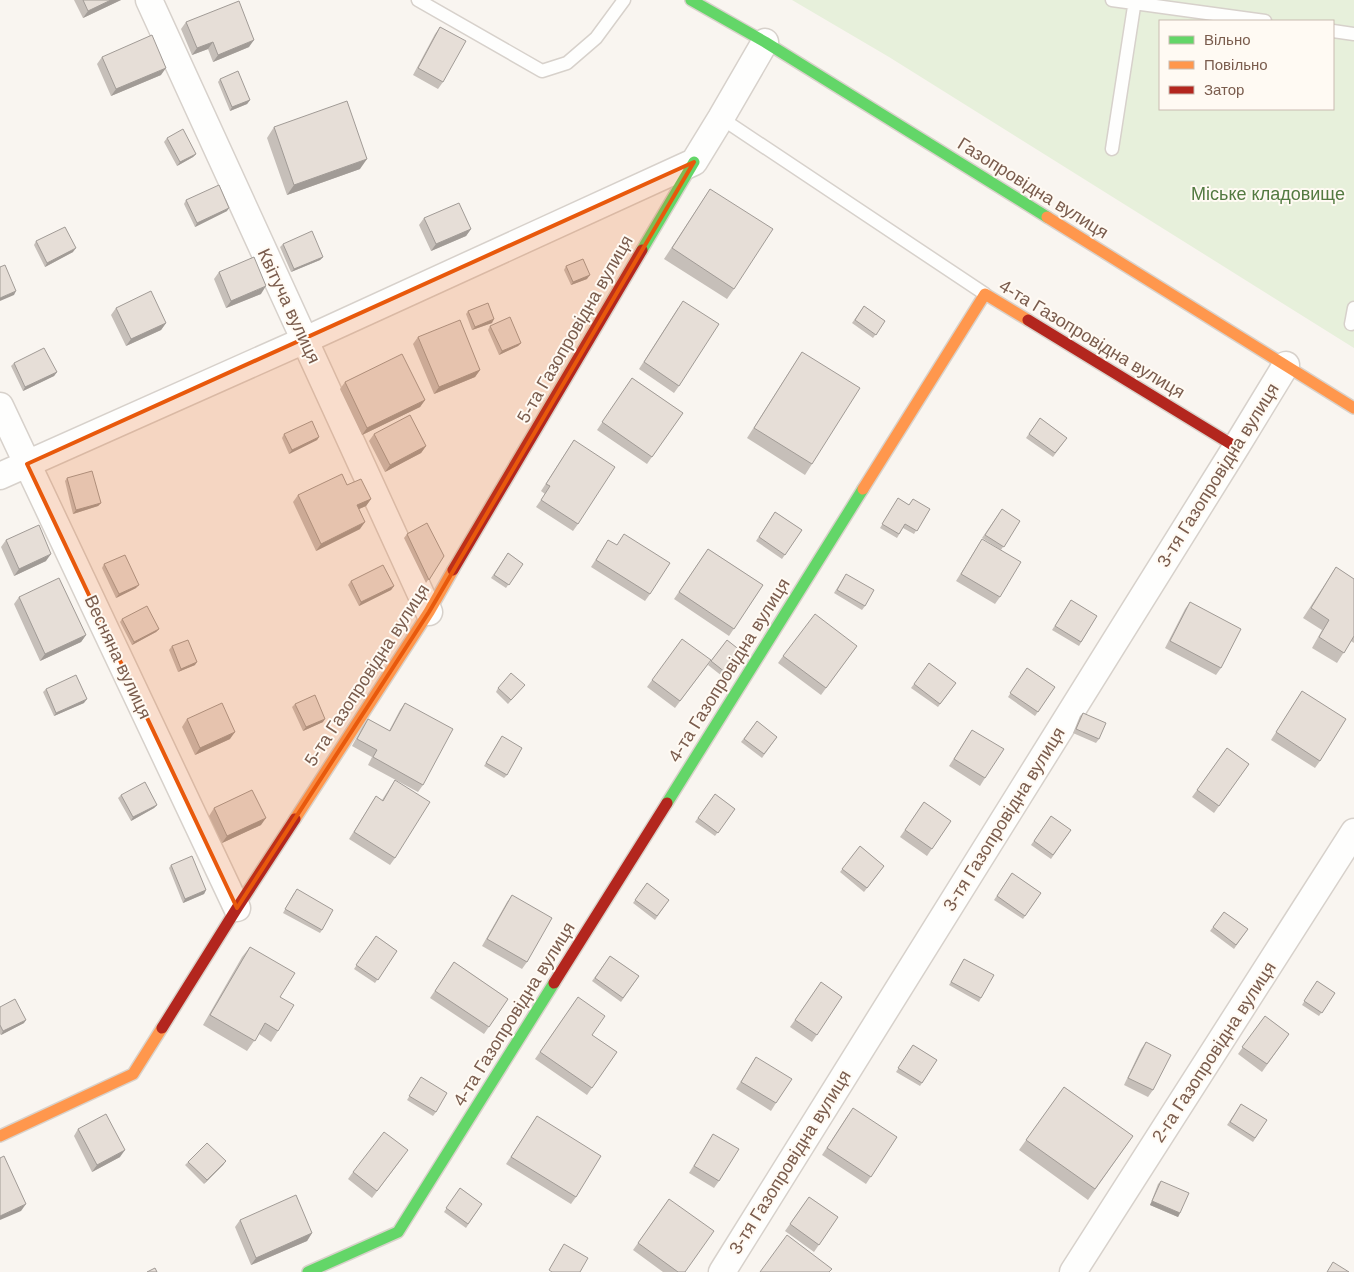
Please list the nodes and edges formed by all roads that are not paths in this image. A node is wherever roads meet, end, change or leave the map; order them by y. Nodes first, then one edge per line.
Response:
1 (149, 0) edge
2 (418, 0) edge
3 (624, 0) edge
4 (691, 0) edge
5 (1112, 0) edge
6 (1134, 2) edge
7 (1258, 20) edge
8 (1334, 31) edge
9 (1354, 34) edge
10 (765, 42) junction
11 (721, 118) junction
12 (1112, 149) dead end
13 (694, 162) junction
14 (985, 294) junction
15 (1354, 308) edge
16 (1351, 324) dead end
17 (305, 340) junction
18 (1286, 365) junction
19 (0, 406) edge
20 (1354, 408) edge
21 (1236, 447) junction
22 (27, 464) junction
23 (0, 476) edge
24 (429, 612) junction
25 (1354, 832) edge
26 (237, 908) junction
27 (0, 1134) edge
28 (308, 1272) edge
29 (722, 1272) edge
30 (1073, 1272) edge

1 - 17 street, Квітуча вулиця
2 - 3 lane
4 - 10 street, Газопровідна вулиця
5 - 6 lane
6 - 7 lane
6 - 12 lane
8 - 9 lane
10 - 11 street
10 - 18 street, Газопровідна вулиця
11 - 13 street
11 - 14 lane
13 - 17 street
13 - 24 street, 5-та Газопровідна вулиця
14 - 21 street, 4-та Газопровідна вулиця
14 - 28 street, 4-та Газопровідна вулиця
15 - 16 lane
17 - 22 street
17 - 24 street, Квітуча вулиця
18 - 20 street, Газопровідна вулиця
18 - 21 street, 3-тя Газопровідна вулиця
19 - 22 street, Весняна вулиця
21 - 29 street, 3-тя Газопровідна вулиця
22 - 23 street
22 - 26 street, Весняна вулиця
24 - 26 street, 5-та Газопровідна вулиця
25 - 30 street, 2-га Газопровідна вулиця
26 - 27 street, 5-та Газопровідна вулиця

